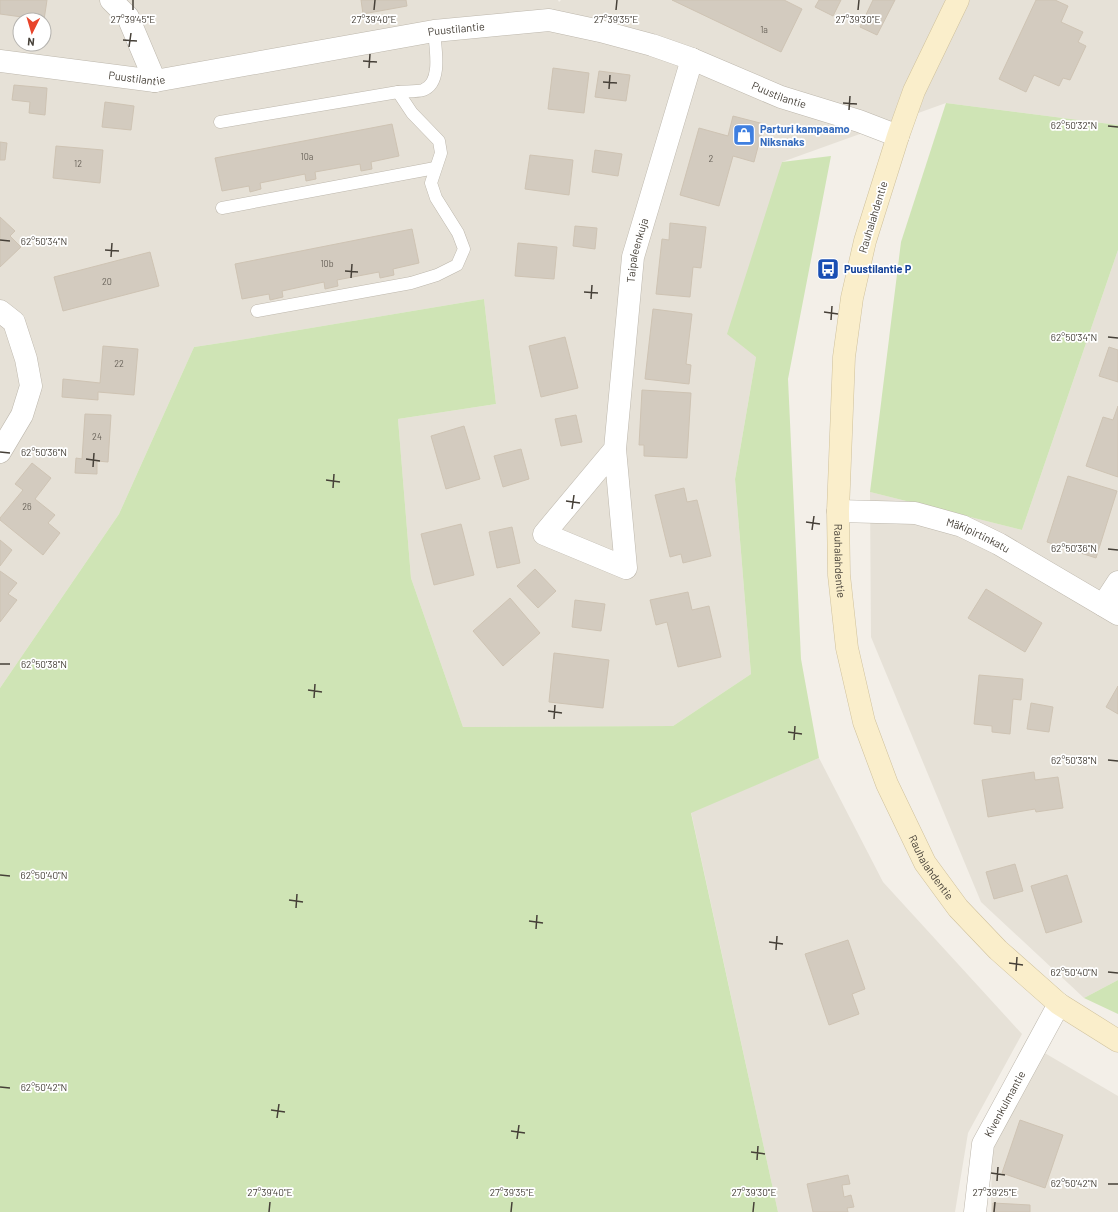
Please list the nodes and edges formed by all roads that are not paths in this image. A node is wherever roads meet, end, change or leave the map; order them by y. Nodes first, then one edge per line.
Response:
1 (111, 0) edge
2 (958, 0) edge
3 (434, 31) junction
4 (692, 59) junction
5 (0, 60) edge
6 (155, 82) junction
7 (398, 92) junction
8 (220, 122) dead end
9 (898, 136) junction
10 (435, 168) junction
11 (222, 208) dead end
12 (0, 311) edge
13 (257, 311) dead end
14 (615, 449) junction
15 (0, 452) edge
16 (838, 512) junction
17 (1118, 582) edge
18 (1111, 610) edge
19 (1059, 1004) junction
20 (1118, 1041) edge
21 (975, 1212) edge

1 - 6 street
2 - 9 main road, Rauhalahdentie
3 - 4 street, Puustilantie
3 - 6 street, Puustilantie
3 - 7 lane
4 - 9 street, Puustilantie
4 - 14 street, Taipaleenkuja
5 - 6 street, Puustilantie
7 - 8 lane
7 - 10 lane
9 - 16 main road, Rauhalahdentie
10 - 11 lane
10 - 13 lane
12 - 15 street
14 - 14 street, Taipaleenkuja
16 - 18 street, Mäkipirtinkatu
16 - 19 main road, Rauhalahdentie
17 - 18 street, Mäkipirtinkatu
19 - 20 main road, Rauhalahdentie
19 - 21 street, Kivenkulmantie

